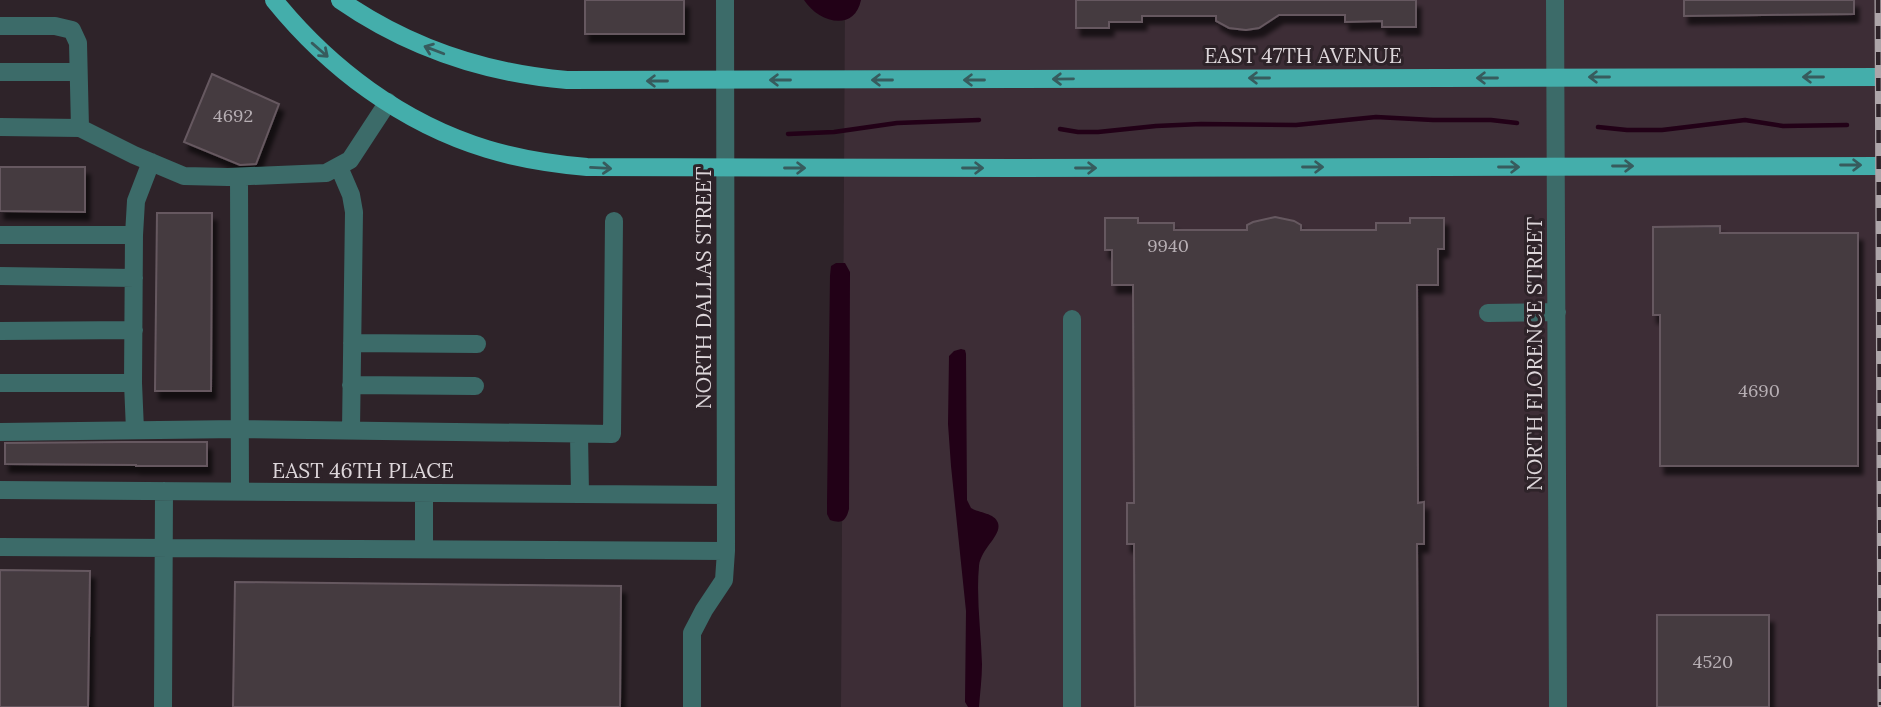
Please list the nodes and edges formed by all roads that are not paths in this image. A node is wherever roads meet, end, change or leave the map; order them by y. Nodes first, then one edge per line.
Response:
1 (274, 0) edge
2 (340, 0) edge
3 (725, 0) edge
4 (1555, 0) edge
5 (0, 26) edge
6 (0, 72) edge
7 (78, 72) junction
8 (1881, 77) edge
9 (1555, 78) junction
10 (726, 80) junction
11 (388, 102) junction
12 (0, 127) edge
13 (80, 128) junction
14 (151, 162) junction
15 (1881, 166) edge
16 (339, 167) junction
17 (1555, 167) junction
18 (726, 168) junction
19 (239, 177) junction
20 (614, 221) dead end
21 (0, 235) edge
22 (134, 235) junction
23 (0, 276) edge
24 (134, 278) junction
25 (1557, 312) junction
26 (1488, 313) dead end
27 (1072, 318) dead end
28 (134, 330) junction
29 (0, 331) edge
30 (352, 343) junction
31 (477, 344) dead end
32 (0, 383) edge
33 (133, 383) junction
34 (351, 386) junction
35 (475, 386) dead end
36 (239, 429) junction
37 (135, 430) junction
38 (351, 430) junction
39 (0, 432) edge
40 (579, 434) junction
41 (0, 490) edge
42 (164, 491) junction
43 (240, 491) junction
44 (424, 493) junction
45 (580, 494) junction
46 (725, 495) junction
47 (0, 547) edge
48 (164, 548) junction
49 (424, 549) junction
50 (726, 551) junction
51 (163, 707) edge
52 (692, 707) edge
53 (1072, 707) edge
54 (1558, 707) edge

1 -> 11 main road
10 -> 2 main road, EAST 47TH AVENUE
3 - 10 street, NORTH DALLAS STREET
4 - 9 street, NORTH FLORENCE STREET
5 - 7 street
6 - 7 street
7 - 13 street
8 -> 9 main road, EAST 47TH AVENUE
9 -> 10 main road, EAST 47TH AVENUE
9 - 17 street, NORTH FLORENCE STREET
10 - 18 street, NORTH DALLAS STREET
11 - 16 street
11 -> 18 main road
12 - 13 street
13 - 14 street
14 - 19 street
14 - 22 street
17 -> 15 main road
16 - 19 street
16 - 30 street
18 -> 17 main road
17 - 25 street, NORTH FLORENCE STREET
18 - 46 street, NORTH DALLAS STREET
19 - 36 street
20 - 40 street
21 - 22 street
22 - 24 street
23 - 24 street
24 - 28 street
25 - 26 street
25 - 54 street, NORTH FLORENCE STREET
27 - 53 street
28 - 29 street
28 - 33 street
30 - 31 street
30 - 34 street
32 - 33 street
33 - 37 street
34 - 35 street
34 - 38 street
36 - 37 street
36 - 38 street
36 - 43 street
37 - 39 street
38 - 40 street
40 - 45 street
41 - 42 street, EAST 46TH PLACE
42 - 43 street, EAST 46TH PLACE
42 - 48 street
43 - 44 street, EAST 46TH PLACE
44 - 45 street, EAST 46TH PLACE
44 - 49 street
45 - 46 street, EAST 46TH PLACE
46 - 50 street, NORTH DALLAS STREET
47 - 48 street
48 - 49 street
48 - 51 street
49 - 50 street
50 - 52 street, NORTH DALLAS STREET

